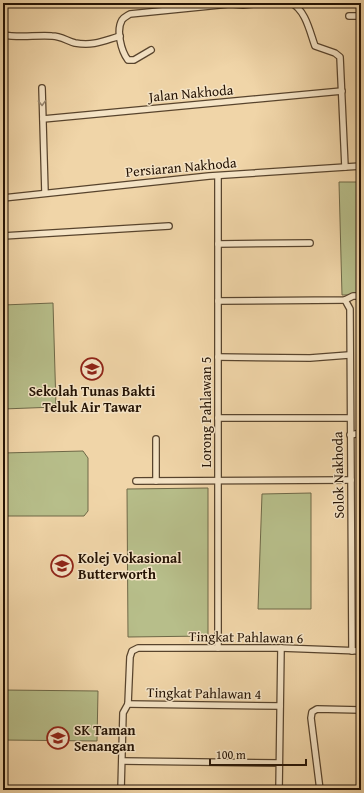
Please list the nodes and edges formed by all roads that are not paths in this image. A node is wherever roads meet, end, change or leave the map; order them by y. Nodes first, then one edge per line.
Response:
1 (263, 3) edge
2 (291, 3) edge
3 (349, 16) dead end
4 (361, 16) edge
5 (3, 35) edge
6 (120, 36) junction
7 (151, 50) dead end
8 (42, 88) dead end
9 (342, 91) junction
10 (43, 119) junction
11 (361, 166) edge
12 (345, 167) junction
13 (218, 176) junction
14 (45, 193) junction
15 (3, 198) edge
16 (169, 226) dead end
17 (3, 236) edge
18 (310, 243) dead end
19 (218, 244) junction
20 (361, 296) edge
21 (345, 300) junction
22 (218, 301) junction
23 (349, 355) junction
24 (218, 357) junction
25 (218, 418) junction
26 (349, 418) junction
27 (361, 433) edge
28 (350, 435) junction
29 (156, 439) dead end
30 (351, 480) junction
31 (136, 481) dead end
32 (156, 481) junction
33 (218, 481) junction
34 (218, 648) junction
35 (281, 648) junction
36 (352, 651) junction
37 (361, 651) edge
38 (128, 704) junction
39 (280, 706) junction
40 (361, 710) edge
41 (122, 761) junction
42 (280, 763) junction
43 (121, 790) edge
44 (279, 790) edge
45 (320, 790) edge

1 - 6 street
2 - 9 street
3 - 4 street
5 - 6 street
6 - 7 street
8 -> 10 street
9 - 10 street, Jalan Nakhoda
9 - 12 street
10 - 14 street
11 - 12 street, Persiaran Nakhoda
12 - 13 street, Persiaran Nakhoda
13 - 14 street, Persiaran Nakhoda
13 - 19 street, Lorong Pahlawan 5
14 - 15 street, Persiaran Nakhoda
16 - 17 street
18 - 19 street
19 - 22 street, Lorong Pahlawan 5
20 - 21 street
21 - 22 street
21 - 23 street, Solok Nakhoda
22 - 24 street, Lorong Pahlawan 5
23 - 24 street
23 - 26 street, Solok Nakhoda
24 - 25 street, Lorong Pahlawan 5
25 - 26 street
25 - 33 street, Lorong Pahlawan 5
26 - 28 street, Solok Nakhoda
27 - 28 street
28 - 30 street, Solok Nakhoda
29 - 32 street
30 - 33 street
30 - 36 street, Solok Nakhoda
31 - 32 street
32 - 33 street
33 - 34 street, Lorong Pahlawan 5
34 - 35 street, Tingkat Pahlawan 6
34 - 38 street, Tingkat Pahlawan 6
35 - 36 street, Tingkat Pahlawan 6
35 - 39 street
36 - 37 street, Tingkat Pahlawan 6
38 - 39 street, Tingkat Pahlawan 4
38 - 41 street
39 - 42 street
40 - 45 street
41 - 42 street
41 - 43 street
42 - 44 street

